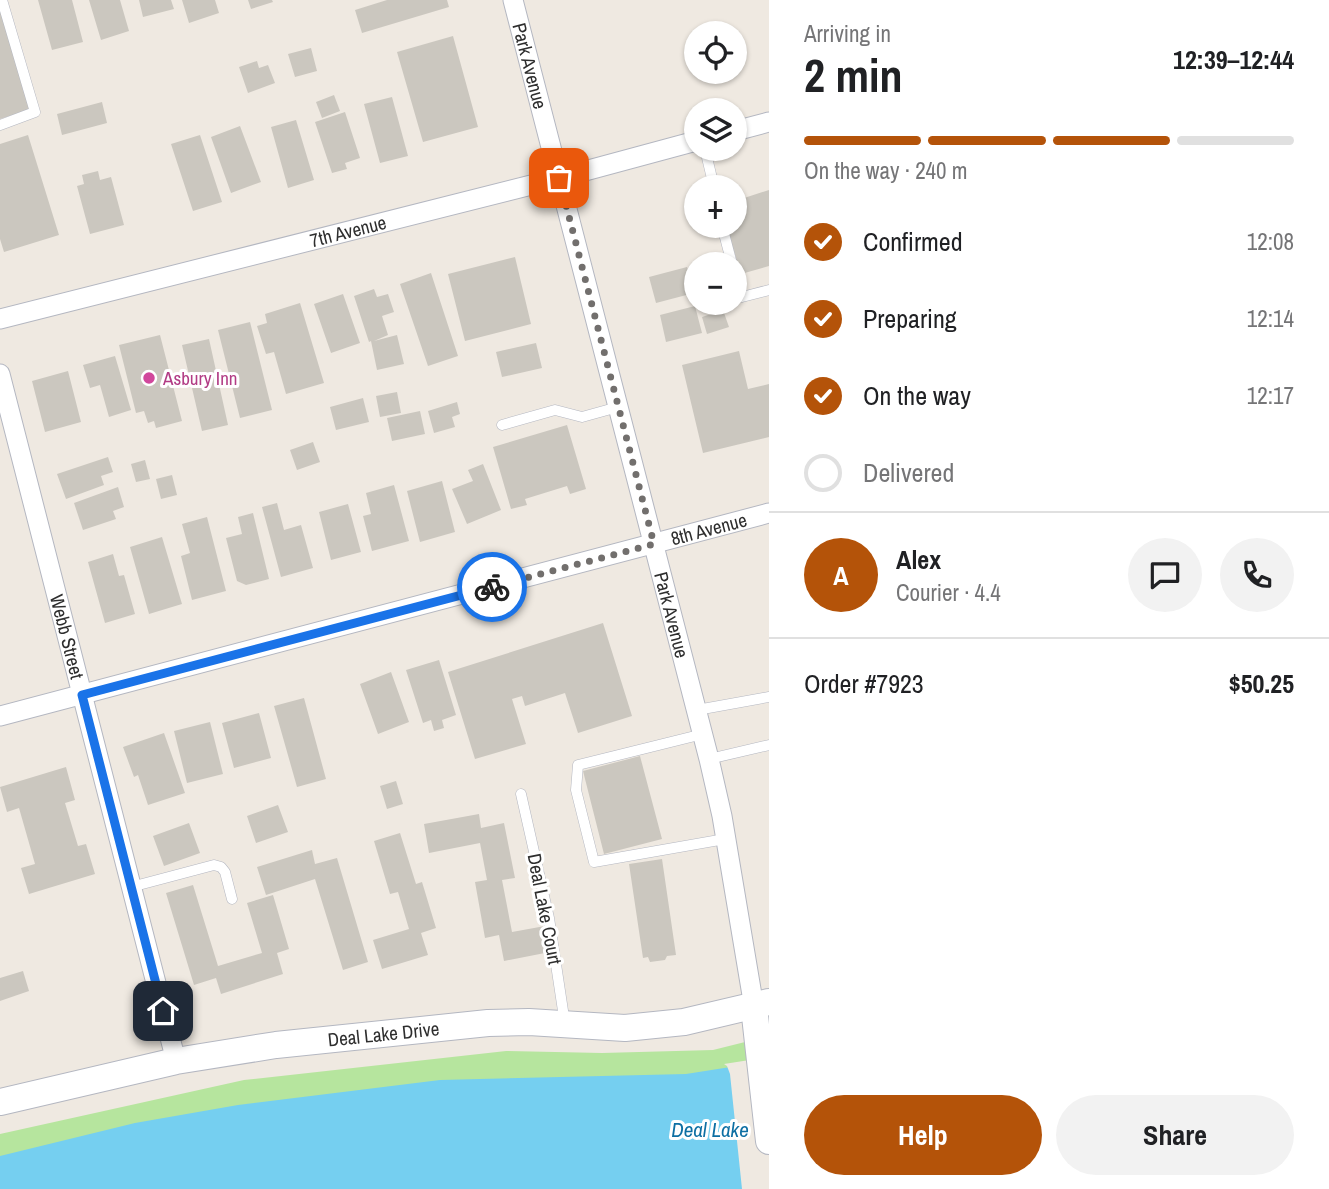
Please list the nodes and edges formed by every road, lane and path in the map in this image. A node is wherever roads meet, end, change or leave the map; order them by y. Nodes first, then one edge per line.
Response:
1 (2, 0) edge
2 (513, 0) edge
3 (769, 122) edge
4 (0, 125) edge
5 (747, 128) edge
6 (684, 144) edge
7 (559, 178) junction
8 (769, 290) edge
9 (747, 296) edge
10 (0, 319) edge
11 (0, 374) edge
12 (618, 407) junction
13 (502, 425) dead end
14 (769, 513) edge
15 (654, 544) junction
16 (82, 695) junction
17 (769, 697) edge
18 (697, 710) junction
19 (0, 716) edge
20 (703, 734) junction
21 (769, 745) edge
22 (709, 759) junction
23 (521, 794) dead end
24 (725, 839) junction
25 (131, 887) junction
26 (232, 899) dead end
27 (761, 1005) edge
28 (565, 1024) junction
29 (176, 1061) junction
30 (0, 1102) edge
31 (769, 1141) edge

1 - 4 lane
2 - 7 street, Park Avenue
3 - 5 street
6 - 7 street, 7th Avenue
7 - 10 street, 7th Avenue
7 - 12 street, Park Avenue
8 - 9 lane
11 - 16 street, Webb Street
12 - 13 lane
12 - 15 street, Park Avenue
14 - 15 street, 8th Avenue
15 - 16 street, 8th Avenue
15 - 18 street, Park Avenue
16 - 19 street, 8th Avenue
16 - 25 street, Webb Street
17 - 18 lane
18 - 20 street, Park Avenue
20 - 22 street, Park Avenue
20 - 24 lane
21 - 22 lane
22 - 24 street, Park Avenue
23 - 28 lane, Deal Lake Court
24 - 27 street, Park Avenue
25 - 26 lane
25 - 29 street, Webb Street
27 - 28 street, Deal Lake Drive
27 - 31 street, Park Avenue
28 - 29 street, Deal Lake Drive
29 - 30 street, Deal Lake Drive

